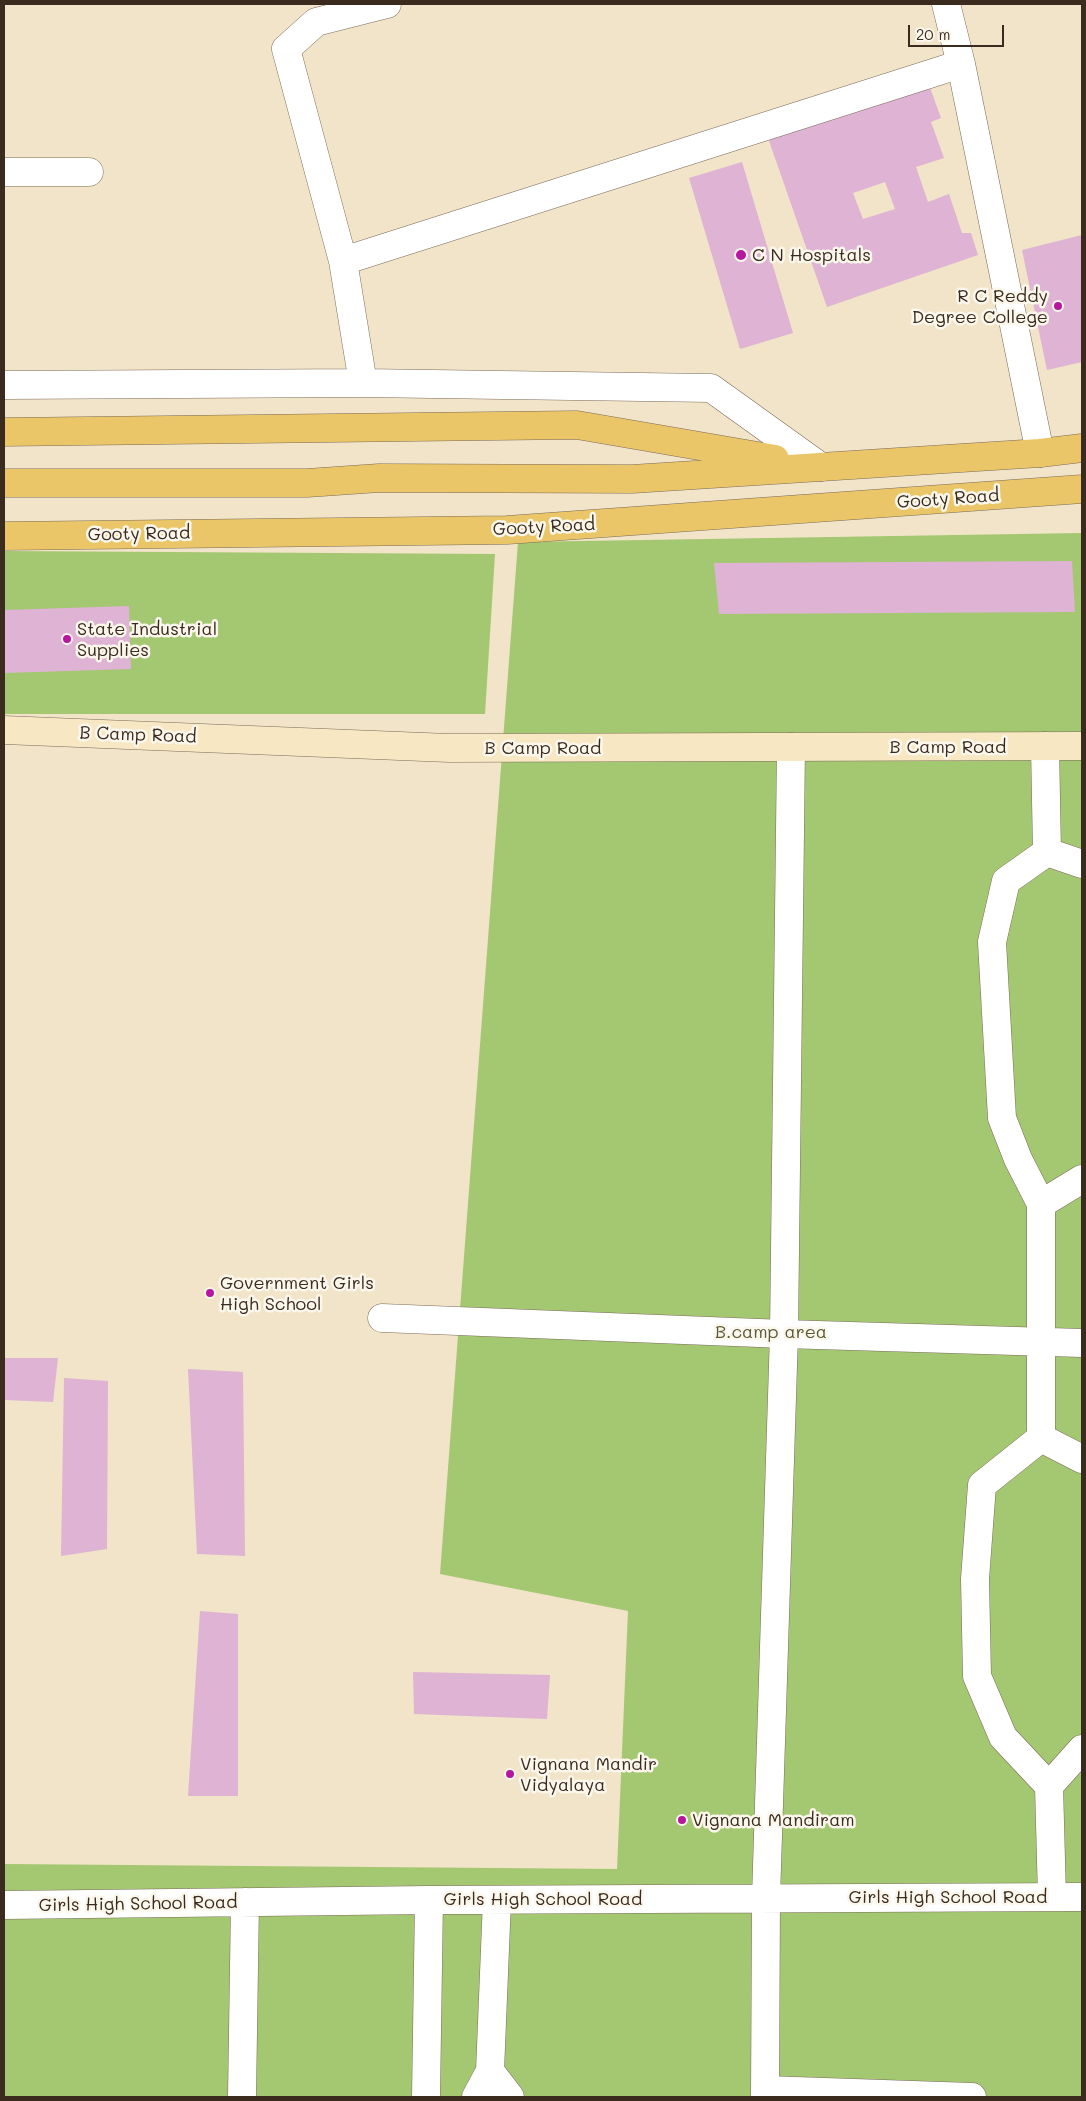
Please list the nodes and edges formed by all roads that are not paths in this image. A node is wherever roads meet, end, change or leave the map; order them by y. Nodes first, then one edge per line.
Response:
1 (387, 4) edge
2 (946, 4) edge
3 (961, 64) junction
4 (4, 172) edge
5 (89, 172) dead end
6 (343, 261) junction
7 (363, 383) junction
8 (4, 385) edge
9 (4, 432) edge
10 (1082, 448) edge
11 (1040, 453) junction
12 (821, 467) junction
13 (4, 483) edge
14 (1082, 489) edge
15 (4, 536) edge
16 (4, 730) edge
17 (1045, 746) junction
18 (1082, 746) edge
19 (791, 747) junction
20 (1047, 852) junction
21 (1082, 864) edge
22 (1082, 1178) edge
23 (1041, 1204) junction
24 (382, 1318) dead end
25 (784, 1334) junction
26 (1041, 1341) junction
27 (1082, 1343) edge
28 (1041, 1438) junction
29 (1082, 1459) edge
30 (1082, 1749) edge
31 (1049, 1786) junction
32 (1052, 1897) junction
33 (1082, 1897) edge
34 (766, 1898) junction
35 (429, 1900) junction
36 (497, 1900) junction
37 (245, 1902) junction
38 (4, 1906) edge
39 (490, 2071) junction
40 (765, 2094) edge
41 (242, 2097) edge
42 (426, 2097) edge
43 (476, 2097) edge
44 (510, 2097) edge
45 (972, 2097) edge

1 - 6 street
2 - 3 street
3 - 6 street
3 - 11 street
4 - 5 street
6 - 7 street
7 - 8 street
7 - 12 street
9 - 12 main road
10 - 11 main road
11 - 12 main road
12 - 13 main road
14 - 15 main road, Gooty Road
16 - 19 main road, B Camp Road
17 - 18 main road, B Camp Road
17 - 19 main road, B Camp Road
17 - 20 street
19 - 25 street
20 - 21 street
20 - 23 street
22 - 23 street
23 - 26 street
24 - 25 street
25 - 26 street
25 - 34 street
26 - 27 street
26 - 28 street
28 - 29 street
28 - 31 street
30 - 31 street
31 - 32 street
32 - 33 street, Girls High School Road
32 - 34 street, Girls High School Road
34 - 36 street, Girls High School Road
34 - 40 street
35 - 36 street, Girls High School Road
35 - 37 street, Girls High School Road
35 - 42 street
36 - 39 street
37 - 38 street, Girls High School Road
37 - 41 street
39 - 43 street
39 - 44 street
40 - 45 street

